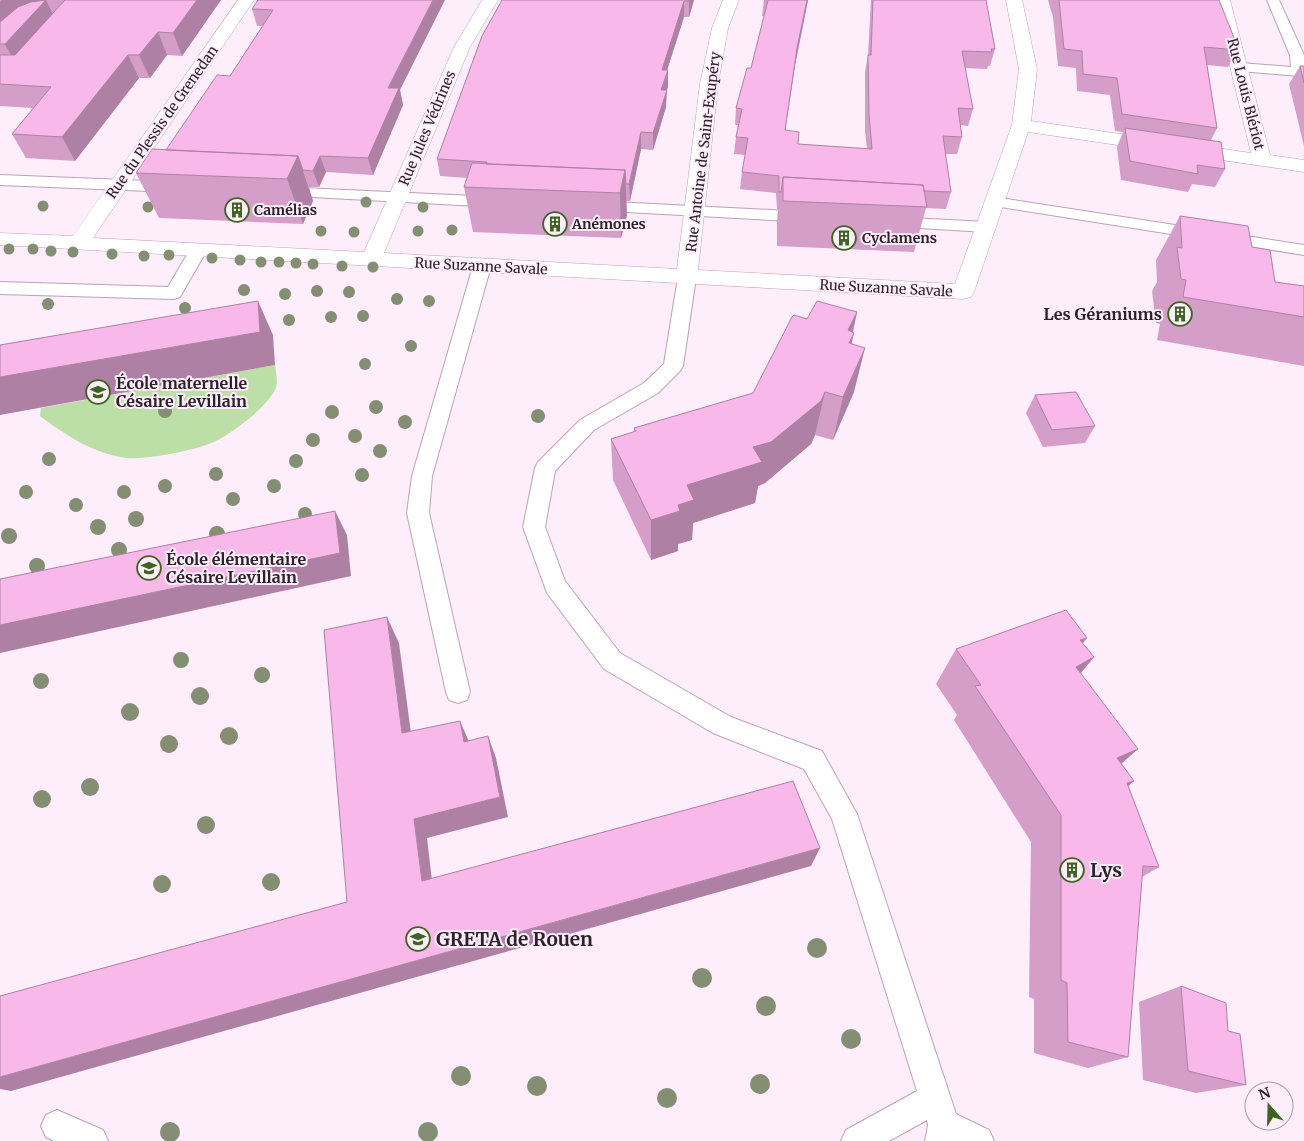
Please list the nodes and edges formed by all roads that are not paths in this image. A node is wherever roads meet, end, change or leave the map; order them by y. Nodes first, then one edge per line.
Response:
1 (246, 0) edge
2 (490, 0) edge
3 (731, 0) edge
4 (1014, 0) edge
5 (1222, 0) edge
6 (1273, 0) edge
7 (1240, 67) junction
8 (1021, 125) junction
9 (1262, 160) junction
10 (1304, 166) edge
11 (0, 180) edge
12 (118, 185) junction
13 (188, 188) edge
14 (268, 192) edge
15 (398, 197) junction
16 (994, 202) junction
17 (516, 203) edge
18 (576, 206) edge
19 (695, 211) junction
20 (821, 218) edge
21 (879, 221) edge
22 (986, 227) junction
23 (0, 240) edge
24 (78, 244) junction
25 (198, 250) junction
26 (1304, 250) edge
27 (371, 260) junction
28 (482, 266) junction
29 (687, 277) junction
30 (0, 288) edge
31 (458, 692) dead end
32 (940, 1122) edge
33 (57, 1126) dead end
34 (92, 1141) edge
35 (857, 1141) edge
36 (978, 1141) edge

1 - 12 street, Rue du Plessis de Grenedan
2 - 15 street, Rue Jules Védrines
3 - 19 street, Rue Antoine de Saint-Exupéry
4 - 8 street
5 - 7 street, Rue Louis Blériot
6 - 7 lane
7 - 9 street, Rue Louis Blériot
8 - 9 street
8 - 16 street
9 - 10 street
11 - 12 lane
12 - 13 lane
12 - 24 street, Rue du Plessis de Grenedan
14 - 15 lane
15 - 17 lane
15 - 27 street, Rue Jules Védrines
16 - 22 street
16 - 26 lane
18 - 19 lane
19 - 20 lane
19 - 29 street, Rue Antoine de Saint-Exupéry
21 - 22 lane
22 - 29 street, Rue Suzanne Savale
23 - 24 street, Rue Suzanne Savale
24 - 25 street, Rue Suzanne Savale
25 - 27 street, Rue Suzanne Savale
25 - 30 lane
27 - 28 street, Rue Suzanne Savale
28 - 29 street, Rue Suzanne Savale
28 - 31 lane
29 - 32 lane
32 - 35 lane
32 - 36 lane
33 - 34 lane

